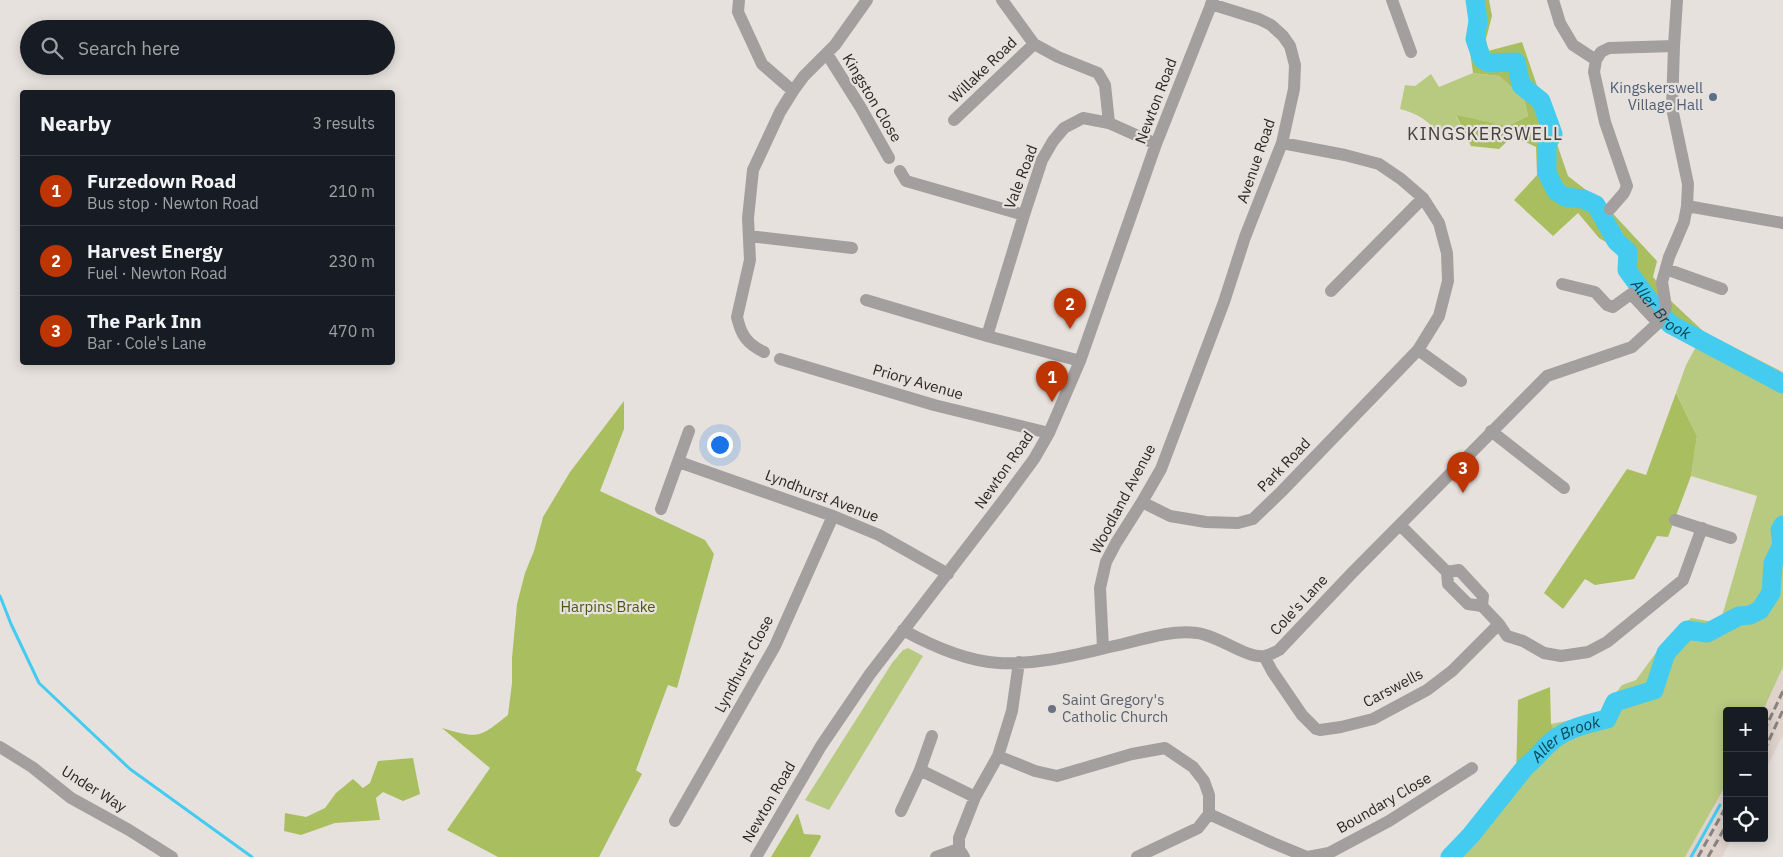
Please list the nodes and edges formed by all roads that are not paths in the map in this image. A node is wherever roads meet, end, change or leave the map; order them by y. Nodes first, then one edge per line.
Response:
1 (740, 0) edge
2 (867, 0) edge
3 (1002, 0) edge
4 (1392, 0) edge
5 (1553, 0) edge
6 (1677, 0) edge
7 (1212, 2) edge
8 (1034, 44) junction
9 (1674, 46) junction
10 (1411, 52) dead end
11 (827, 54) junction
12 (1596, 60) junction
13 (793, 91) junction
14 (954, 120) dead end
15 (1109, 124) junction
16 (1282, 143) junction
17 (1156, 144) junction
18 (889, 158) dead end
19 (900, 171) dead end
20 (1424, 198) junction
21 (1687, 206) junction
22 (1610, 209) dead end
23 (1024, 215) junction
24 (1783, 223) edge
25 (749, 236) junction
26 (852, 248) dead end
27 (1666, 270) junction
28 (1562, 284) dead end
29 (1722, 288) dead end
30 (1331, 291) dead end
31 (866, 300) dead end
32 (1659, 321) junction
33 (987, 336) junction
34 (1208, 341) joint
35 (1418, 350) junction
36 (764, 352) dead end
37 (780, 359) dead end
38 (1080, 362) junction
39 (1461, 381) dead end
40 (689, 431) dead end
41 (1491, 432) junction
42 (1049, 433) junction
43 (679, 462) junction
44 (1564, 488) dead end
45 (1142, 502) junction
46 (661, 509) dead end
47 (833, 516) junction
48 (1675, 520) dead end
49 (1400, 525) junction
50 (1702, 528) junction
51 (1731, 538) dead end
52 (1447, 572) junction
53 (948, 574) junction
54 (1482, 606) junction
55 (1498, 624) junction
56 (903, 630) junction
57 (1104, 648) junction
58 (1264, 656) junction
59 (1020, 662) junction
60 (932, 736) dead end
61 (0, 747) edge
62 (998, 756) junction
63 (1472, 768) dead end
64 (920, 770) junction
65 (975, 797) junction
66 (901, 811) dead end
67 (1209, 814) junction
68 (675, 821) dead end
69 (961, 853) edge
70 (172, 857) edge
71 (756, 857) edge
72 (936, 857) edge
73 (1138, 857) edge
74 (1308, 857) edge

1 - 13 street
2 - 11 street
3 - 8 street, Willake Road
4 - 10 street
5 - 12 street
6 - 9 street
7 - 16 street, Avenue Road
7 - 17 street, Newton Road
8 - 14 street, Willake Road
8 - 15 street, Willake Road
9 - 12 street
9 - 21 street
11 - 13 street
11 - 18 street, Kingston Close
12 - 22 street
13 - 25 street
15 - 17 street, Vale Road
15 - 23 street, Vale Road
16 - 20 street, Park Road
16 - 34 street, Avenue Road
17 - 38 street, Newton Road
19 - 23 street
20 - 30 street
20 - 35 street, Park Road
21 - 24 street
21 - 27 street
23 - 33 street, Vale Road
25 - 26 street
25 - 36 street
27 - 29 street
27 - 32 street, Cole's Lane
28 - 32 street
31 - 33 street
32 - 41 street, Cole's Lane
33 - 38 street
34 - 45 street, Woodland Avenue
35 - 39 street
35 - 45 street, Park Road
37 - 42 street, Priory Avenue
38 - 42 street, Newton Road
40 - 43 street
41 - 44 street
41 - 49 street, Cole's Lane
42 - 53 street, Newton Road
43 - 46 street
43 - 47 street, Lyndhurst Avenue
45 - 57 street, Woodland Avenue
47 - 53 street, Lyndhurst Avenue
47 - 68 street, Lyndhurst Close
48 - 50 street
49 - 52 street
49 - 58 street, Cole's Lane
50 - 51 street
50 - 55 street
52 - 54 street
52 - 54 street
53 - 56 street, Newton Road
54 - 55 street
55 - 58 street, Carswells
56 - 59 street
56 - 71 street, Newton Road
57 - 58 street
57 - 59 street
59 - 62 street
60 - 64 street
61 - 70 street, Under Way
62 - 65 street
62 - 67 street
63 - 74 street, Boundary Close
64 - 65 street
64 - 66 street
65 - 69 street
67 - 73 street
67 - 74 street, Boundary Close
69 - 72 street

